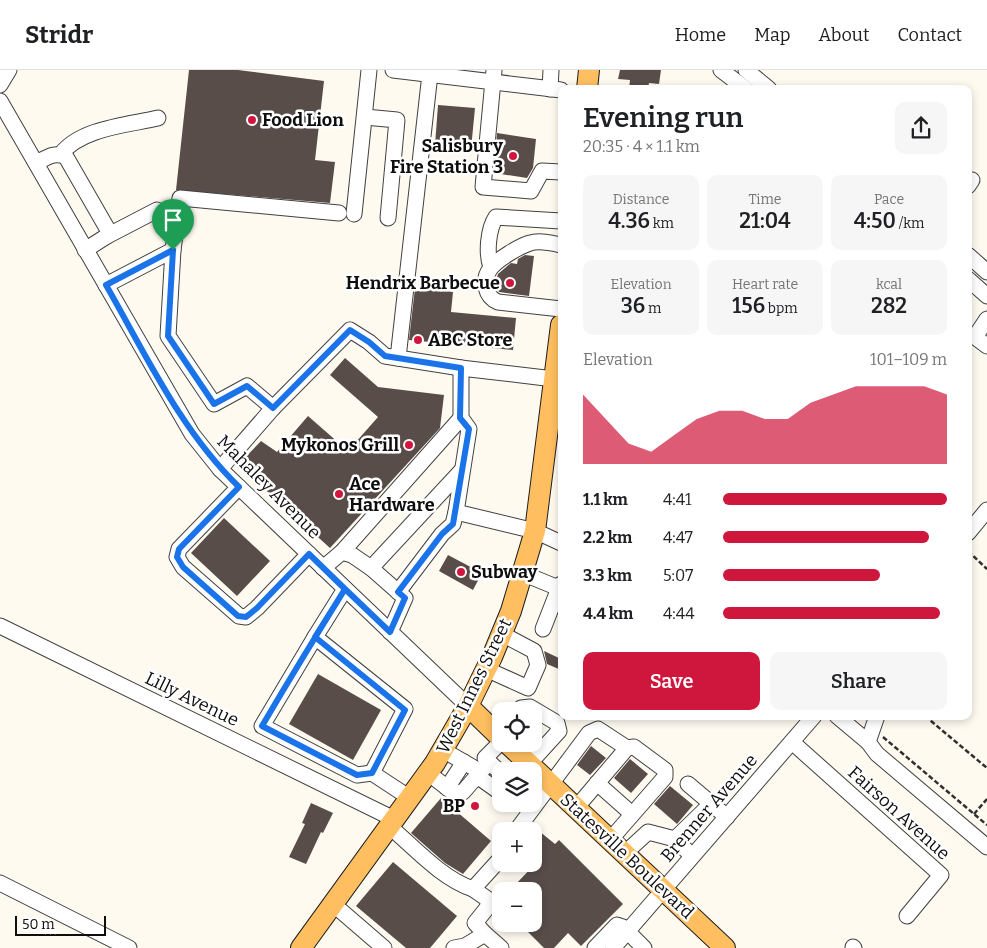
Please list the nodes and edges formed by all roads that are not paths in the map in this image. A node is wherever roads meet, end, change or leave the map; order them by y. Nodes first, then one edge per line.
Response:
1 (9, 70) edge
2 (369, 70) edge
3 (399, 70) edge
4 (551, 70) edge
5 (589, 70) edge
6 (721, 70) edge
7 (746, 70) edge
8 (438, 73) edge
9 (494, 76) edge
10 (0, 85) edge
11 (587, 85) edge
12 (741, 85) edge
13 (764, 85) edge
14 (555, 89) edge
15 (0, 101) edge
16 (365, 117) junction
17 (158, 118) dead end
18 (61, 154) junction
19 (36, 163) junction
20 (558, 172) edge
21 (157, 210) dead end
22 (338, 213) dead end
23 (354, 214) dead end
24 (388, 218) dead end
25 (558, 221) edge
26 (107, 236) junction
27 (558, 245) edge
28 (85, 250) junction
29 (173, 250) junction
30 (972, 259) edge
31 (491, 266) junction
32 (987, 272) edge
33 (972, 283) edge
34 (106, 285) junction
35 (987, 296) edge
36 (558, 309) edge
37 (987, 319) edge
38 (987, 346) edge
39 (558, 348) edge
40 (398, 358) junction
41 (461, 368) junction
42 (554, 379) junction
43 (273, 408) junction
44 (460, 418) junction
45 (220, 469) junction
46 (462, 470) junction
47 (239, 487) junction
48 (987, 510) edge
49 (456, 512) junction
50 (972, 528) edge
51 (535, 531) junction
52 (558, 542) edge
53 (342, 552) junction
54 (309, 554) junction
55 (323, 568) junction
56 (371, 568) junction
57 (522, 573) junction
58 (558, 585) edge
59 (345, 589) junction
60 (558, 591) edge
61 (398, 592) junction
62 (0, 626) edge
63 (543, 629) dead end
64 (390, 632) junction
65 (502, 634) junction
66 (315, 637) junction
67 (486, 669) junction
68 (528, 688) junction
69 (523, 702) edge
70 (468, 706) junction
71 (542, 713) edge
72 (807, 720) edge
73 (842, 720) edge
74 (874, 722) edge
75 (542, 741) edge
76 (792, 742) junction
77 (868, 742) junction
78 (627, 748) junction
79 (442, 750) junction
80 (518, 755) edge
81 (464, 762) junction
82 (482, 770) junction
83 (492, 771) edge
84 (372, 773) junction
85 (428, 773) junction
86 (492, 782) edge
87 (597, 783) junction
88 (688, 784) dead end
89 (447, 788) junction
90 (410, 798) junction
91 (711, 804) junction
92 (576, 808) junction
93 (632, 814) junction
94 (727, 817) junction
95 (516, 822) edge
96 (392, 823) junction
97 (675, 839) junction
98 (610, 840) junction
99 (987, 847) edge
100 (624, 854) junction
101 (692, 856) junction
102 (492, 868) edge
103 (0, 883) edge
104 (473, 889) junction
105 (663, 890) junction
106 (333, 904) junction
107 (907, 916) dead end
108 (627, 931) junction
109 (486, 934) junction
110 (129, 948) edge
111 (301, 948) edge
112 (384, 948) edge
113 (454, 948) edge
114 (501, 948) edge
115 (595, 948) edge
116 (613, 948) edge
117 (648, 948) edge
118 (725, 948) edge

1 - 10 street
2 - 16 street
3 - 8 street
4 - 14 street
5 - 11 main road
6 - 12 street
7 - 13 street
8 - 9 street
8 - 40 street
9 - 14 street
9 - 20 street
15 - 19 street, Mahaley Avenue
16 - 23 street
16 - 24 street
17 - 18 street
18 - 19 street
18 - 26 street
19 - 28 street, Mahaley Avenue
21 - 26 street
22 - 29 street
25 - 31 street
26 - 28 street
27 - 31 street
28 - 34 street, Mahaley Avenue
29 - 34 street
29 - 43 street
30 - 32 street
31 - 36 street
33 - 35 street
34 - 45 street, Mahaley Avenue
37 - 38 street
39 - 42 main road, West Innes Street
40 - 41 street
40 - 43 street
41 - 42 street
41 - 44 street
42 - 51 main road, West Innes Street
43 - 45 street
44 - 46 street
44 - 53 street
45 - 47 street, Mahaley Avenue
46 - 49 street
46 - 56 street
47 - 54 street, Mahaley Avenue
47 - 54 street
48 - 50 street
49 - 51 street
49 - 61 street
51 - 52 street
51 - 57 main road, West Innes Street
53 - 55 street
53 - 56 street
54 - 55 street, Mahaley Avenue
55 - 59 street, Mahaley Avenue
56 - 61 street
57 - 58 street
57 - 65 main road, West Innes Street
59 - 64 street, Mahaley Avenue
59 - 66 street
60 - 63 street
61 - 64 street
62 - 96 street, Lilly Avenue
64 - 70 street, Mahaley Avenue
65 - 67 main road, West Innes Street
65 - 68 street
66 - 84 street
66 - 84 street
67 - 68 street
67 - 70 main road, West Innes Street
68 - 69 street
70 - 79 main road, West Innes Street
70 - 80 main road, Statesville Boulevard
71 - 75 street
72 - 76 street, Brenner Avenue
73 - 77 street
74 - 77 street
76 - 94 street, Brenner Avenue
76 - 107 street, Fairson Avenue
77 - 99 street
78 - 80 street
78 - 87 street
78 - 93 street
79 - 81 street
79 - 85 main road, West Innes Street
80 - 82 street
80 - 92 main road, Statesville Boulevard
80 - 95 street
81 - 82 street
81 - 89 street
82 - 83 street
82 - 86 street
82 - 89 street
84 - 90 street
85 - 89 street
85 - 90 main road, West Innes Street
87 - 92 street
87 - 93 street
88 - 91 street
90 - 96 main road, West Innes Street
91 - 94 street
91 - 97 street
92 - 98 main road, Statesville Boulevard
93 - 98 street
94 - 101 street, Brenner Avenue
96 - 104 street, Lilly Avenue
96 - 106 main road, West Innes Street
97 - 100 street
97 - 101 street
98 - 100 main road, Statesville Boulevard
100 - 105 main road, Statesville Boulevard
101 - 105 street, Brenner Avenue
102 - 104 street
103 - 110 street
104 - 109 street
105 - 108 street, Brenner Avenue
105 - 118 main road, Statesville Boulevard
106 - 111 main road, West Innes Street
106 - 112 street
108 - 115 street
108 - 116 street, Brenner Avenue
108 - 117 street
109 - 113 street
109 - 114 street

